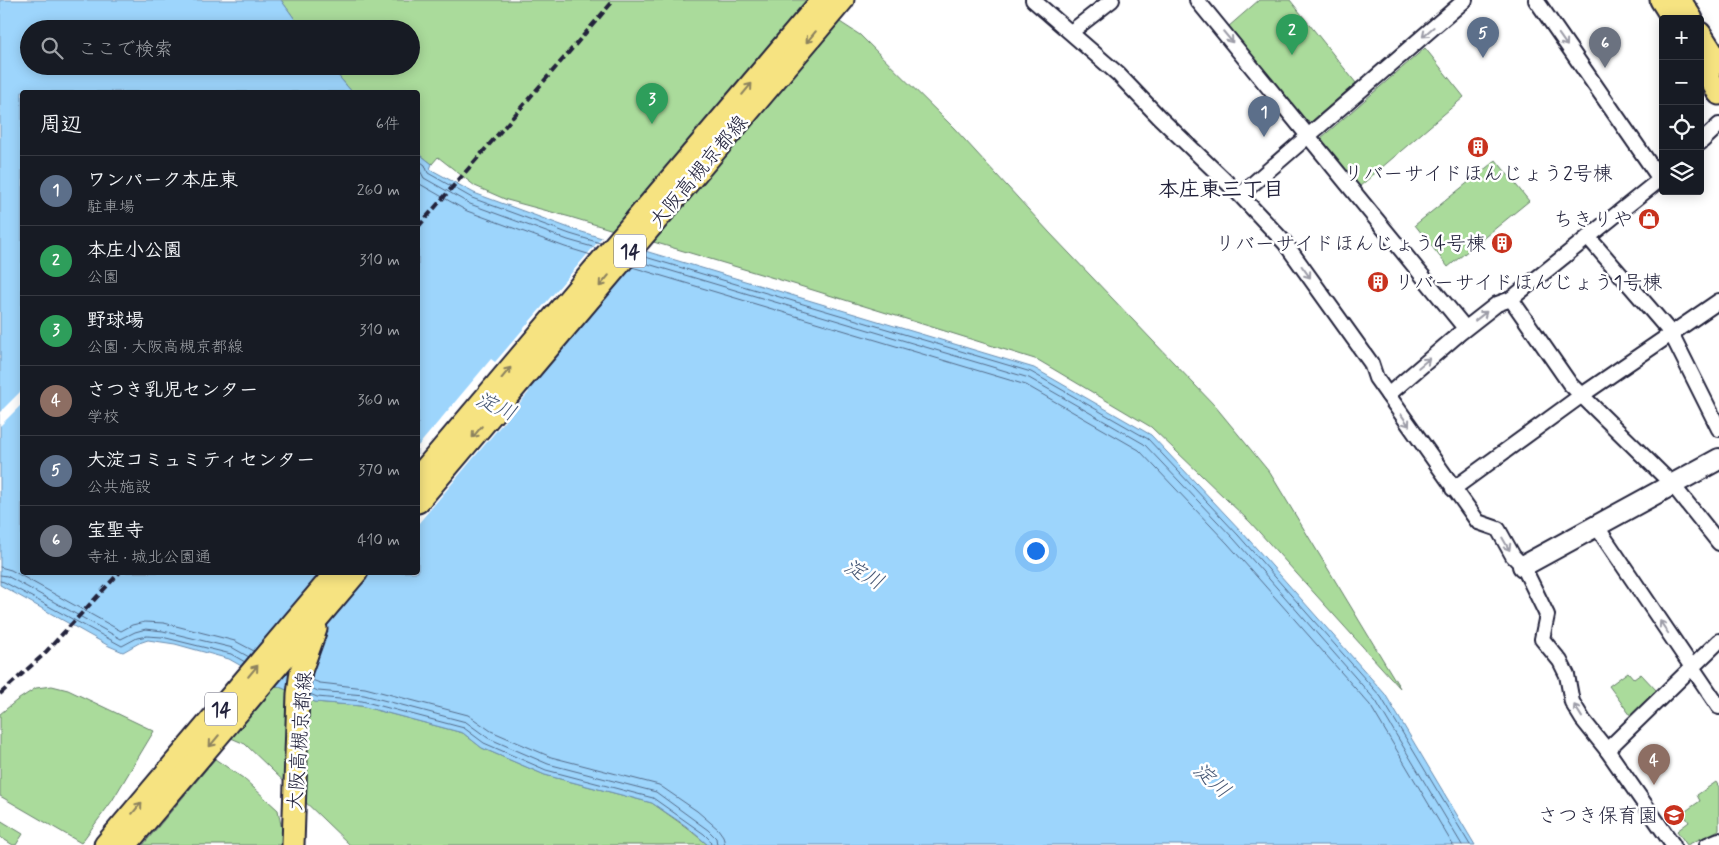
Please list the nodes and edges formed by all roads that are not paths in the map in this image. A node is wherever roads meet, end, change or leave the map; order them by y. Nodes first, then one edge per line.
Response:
1 (822, 0) edge
2 (843, 0) edge
3 (1034, 0) edge
4 (1112, 0) edge
5 (1197, 0) edge
6 (1465, 0) edge
7 (1536, 0) edge
8 (1661, 0) edge
9 (1680, 0) edge
10 (1670, 15) edge
11 (1689, 15) edge
12 (1071, 32) junction
13 (1704, 39) edge
14 (1719, 63) edge
15 (1704, 70) edge
16 (1719, 94) edge
17 (1719, 125) edge
18 (1308, 136) junction
19 (1704, 138) edge
20 (1659, 174) edge
21 (1659, 180) edge
22 (1240, 195) junction
23 (1588, 237) junction
24 (1511, 299) junction
25 (1719, 302) edge
26 (1465, 328) junction
27 (1671, 333) junction
28 (1388, 395) junction
29 (1582, 395) junction
30 (1719, 429) edge
31 (1719, 459) edge
32 (420, 475) edge
33 (1672, 484) junction
34 (1453, 489) junction
35 (420, 500) edge
36 (1597, 527) junction
37 (1719, 543) edge
38 (1524, 566) junction
39 (333, 575) edge
40 (355, 575) edge
41 (325, 611) junction
42 (1719, 641) edge
43 (1691, 667) junction
44 (1719, 707) edge
45 (1607, 750) junction
46 (1719, 840) edge
47 (105, 845) edge
48 (126, 845) edge
49 (292, 845) edge
50 (1673, 845) edge
51 (1707, 845) edge

32 -> 1 main road, 大阪高槻京都線 / 14
2 -> 35 main road, 大阪高槻京都線 / 14
3 - 12 street
4 - 12 street
5 -> 18 street
6 -> 18 street
7 -> 20 street
8 - 10 main road
9 - 11 main road
12 - 22 street
13 - 14 main road
15 - 16 main road
17 - 19 street
18 - 22 street
18 - 26 street
21 - 23 street
22 -> 28 street
23 - 24 street
23 - 27 street
26 -> 24 street
24 - 29 street
25 - 27 street
28 -> 26 street
27 - 29 street
27 - 30 street
28 -> 34 street
29 - 33 street
29 - 34 street
31 - 33 street
33 - 36 street
33 - 37 street
34 -> 38 street
36 - 38 street
43 -> 36 street
45 -> 38 street
47 -> 39 main road, 大阪高槻京都線 / 14
40 - 41 main road, 大阪高槻京都線 / 14
41 -> 48 main road, 大阪高槻京都線 / 14
41 - 49 main road, 大阪高槻京都線 / 14
42 - 43 street
43 - 44 street
43 - 45 street
45 - 50 street
46 - 51 street

